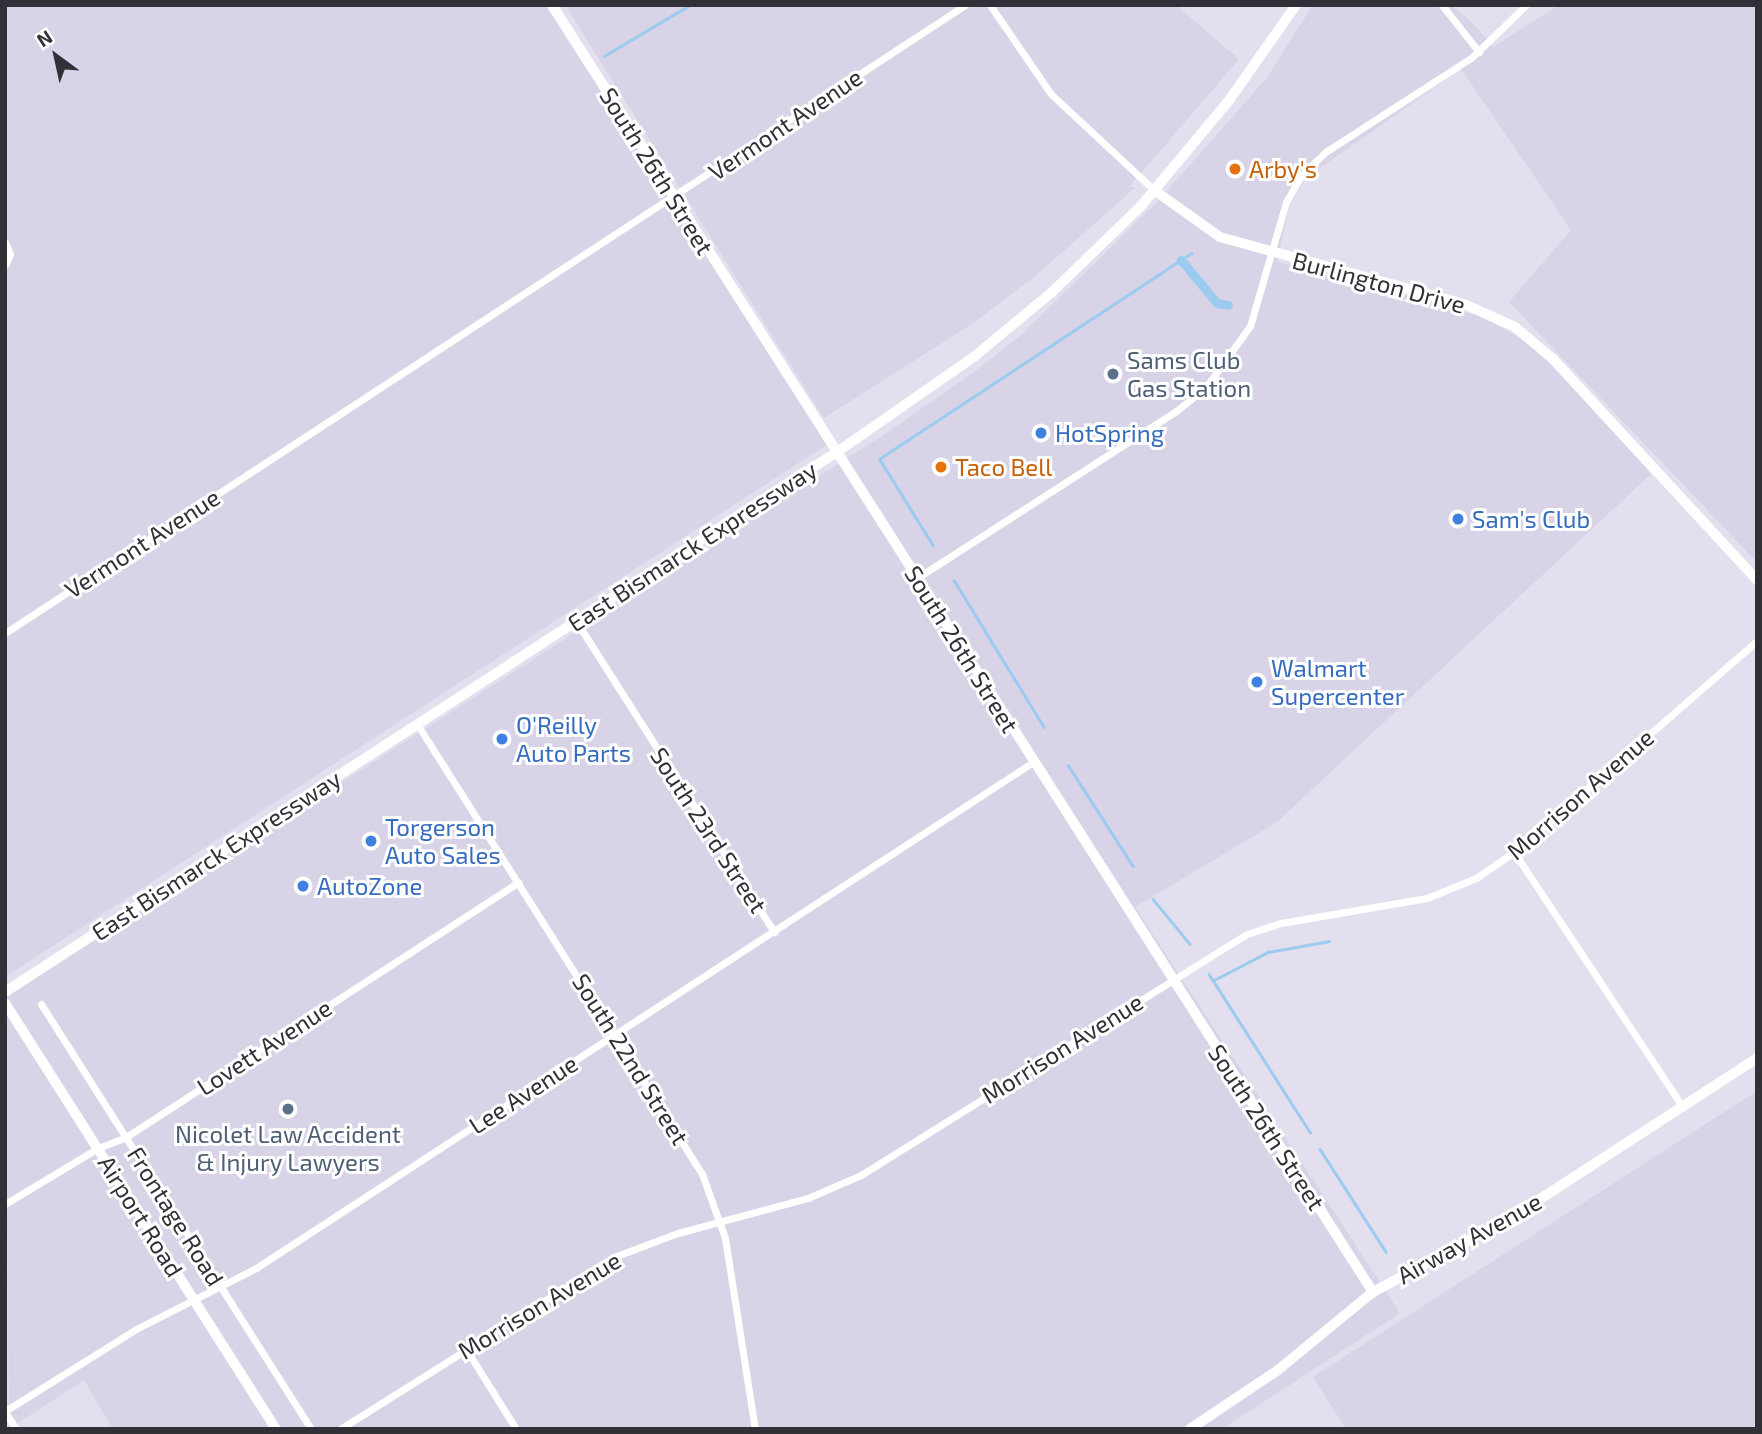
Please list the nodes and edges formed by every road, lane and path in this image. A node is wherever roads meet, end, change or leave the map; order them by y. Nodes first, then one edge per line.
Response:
1 (552, 5) edge
2 (965, 5) edge
3 (990, 5) edge
4 (1296, 5) edge
5 (1442, 5) edge
6 (1527, 5) edge
7 (1479, 52) junction
8 (1154, 190) junction
9 (674, 198) junction
10 (5, 242) edge
11 (1272, 253) junction
12 (5, 265) edge
13 (837, 452) junction
14 (917, 578) junction
15 (1757, 580) edge
16 (576, 621) junction
17 (5, 633) edge
18 (1757, 641) edge
19 (417, 724) junction
20 (1033, 762) junction
21 (1514, 852) junction
22 (519, 882) junction
23 (774, 932) junction
24 (1172, 978) junction
25 (5, 992) edge
26 (5, 1003) edge
27 (41, 1004) dead end
28 (615, 1035) junction
29 (1757, 1058) edge
30 (1683, 1107) junction
31 (126, 1137) junction
32 (98, 1148) junction
33 (5, 1204) edge
34 (720, 1222) junction
35 (221, 1287) junction
36 (1373, 1292) junction
37 (193, 1299) junction
38 (467, 1349) junction
39 (5, 1412) edge
40 (16, 1429) edge
41 (276, 1429) edge
42 (311, 1429) edge
43 (340, 1429) edge
44 (516, 1429) edge
45 (755, 1429) edge
46 (1190, 1429) edge

1 - 9 street, South 26th Street
2 - 9 street, Vermont Avenue
3 - 8 street, Burlington Drive
4 - 8 main road, East Bismarck Expressway
5 - 7 street
6 - 7 street
7 - 11 street
8 - 11 street, Burlington Drive
8 - 13 main road, East Bismarck Expressway
9 - 13 street, South 26th Street
9 - 17 street, Vermont Avenue
10 - 12 street
11 - 14 street
11 - 15 street, Burlington Drive
13 - 14 street, South 26th Street
13 - 16 main road, East Bismarck Expressway
14 - 20 street, South 26th Street
16 - 19 main road, East Bismarck Expressway
16 - 23 street, South 23rd Street
18 - 21 street, Morrison Avenue
19 - 22 street, South 22nd Street
19 - 25 main road, East Bismarck Expressway
20 - 23 street, Lee Avenue
20 - 24 street, South 26th Street
21 - 24 street, Morrison Avenue
21 - 30 street
22 - 28 street, South 22nd Street
22 - 31 street, Lovett Avenue
23 - 28 street, Lee Avenue
24 - 34 street, Morrison Avenue
24 - 36 street, South 26th Street
26 - 32 street, Airport Road
27 - 31 street, Frontage Road
28 - 34 street, South 22nd Street
28 - 35 street, Lee Avenue
29 - 30 street, Airway Avenue
30 - 36 street, Airway Avenue
31 - 32 street, Lovett Avenue
31 - 35 street, Frontage Road
32 - 33 street, Lovett Avenue
32 - 37 street, Airport Road
34 - 38 street, Morrison Avenue
34 - 45 street, South 22nd Street
35 - 37 street, Lee Avenue
35 - 42 street, Frontage Road
36 - 46 street, Airway Avenue
37 - 39 street, Lee Avenue
37 - 41 street, Airport Road
38 - 43 street, Morrison Avenue
38 - 44 street
39 - 40 street

